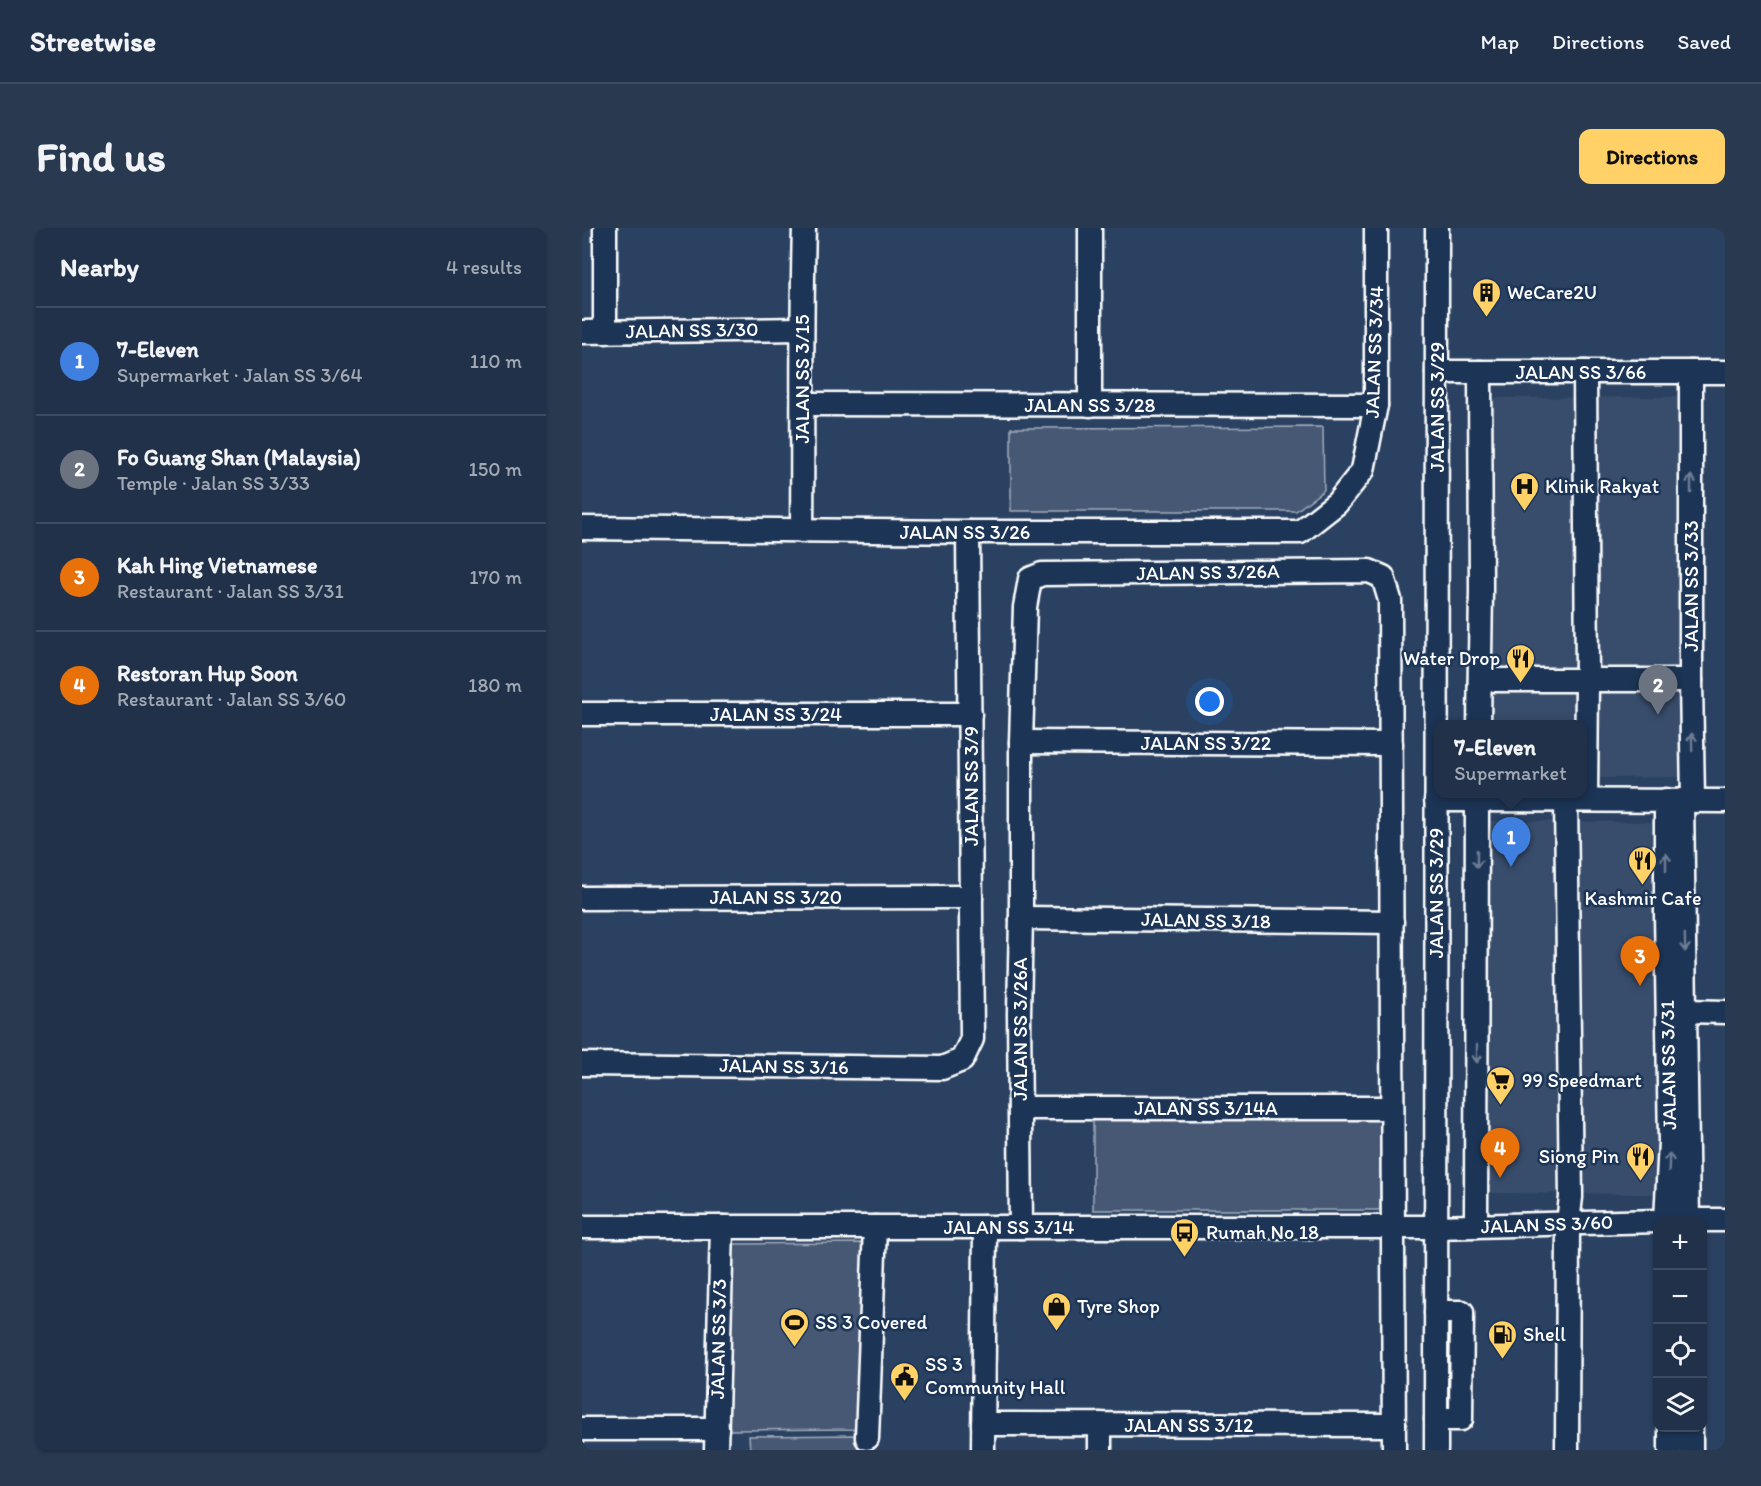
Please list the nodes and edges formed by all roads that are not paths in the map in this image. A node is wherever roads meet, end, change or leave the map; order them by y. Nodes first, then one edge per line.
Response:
1 (605, 228) edge
2 (804, 228) edge
3 (1090, 228) edge
4 (1376, 228) edge
5 (1437, 228) edge
6 (801, 328) junction
7 (582, 332) edge
8 (605, 332) junction
9 (1437, 372) junction
10 (1480, 372) junction
11 (1585, 372) junction
12 (1691, 372) junction
13 (1725, 372) edge
14 (803, 404) junction
15 (1090, 405) junction
16 (1376, 405) junction
17 (1337, 503) joint
18 (582, 528) edge
19 (802, 531) junction
20 (968, 532) junction
21 (1480, 680) junction
22 (1587, 680) junction
23 (1691, 680) junction
24 (582, 714) edge
25 (970, 714) junction
26 (1436, 720) edge
27 (1479, 720) edge
28 (1583, 720) edge
29 (1021, 742) junction
30 (1391, 744) junction
31 (1463, 798) edge
32 (1477, 798) edge
33 (1510, 798) edge
34 (1436, 800) joint
35 (1576, 800) junction
36 (1680, 800) junction
37 (1725, 801) edge
38 (971, 897) junction
39 (582, 898) edge
40 (1021, 918) junction
41 (1392, 922) junction
42 (1686, 1011) junction
43 (1725, 1012) edge
44 (972, 1039) joint
45 (582, 1064) edge
46 (1020, 1108) junction
47 (1392, 1108) junction
48 (1666, 1216) edge
49 (1688, 1216) edge
50 (1707, 1220) edge
51 (1725, 1220) edge
52 (1653, 1221) edge
53 (1568, 1223) junction
54 (1476, 1226) junction
55 (582, 1227) edge
56 (722, 1227) junction
57 (875, 1227) junction
58 (985, 1227) junction
59 (1021, 1227) junction
60 (1393, 1227) junction
61 (1436, 1227) junction
62 (983, 1424) junction
63 (1100, 1424) junction
64 (1394, 1425) junction
65 (582, 1429) edge
66 (1670, 1432) edge
67 (1691, 1432) edge
68 (867, 1438) dead end
69 (717, 1440) edge
70 (983, 1450) edge
71 (1100, 1450) edge
72 (1394, 1450) edge
73 (1436, 1450) edge
74 (1567, 1450) edge
75 (1670, 1450) edge
76 (1691, 1450) edge

1 - 8 street
2 - 6 street, JALAN SS 3/15
3 - 15 street
4 - 16 street, JALAN SS 3/34
5 - 9 street, JALAN SS 3/29
6 - 8 street, JALAN SS 3/30
6 - 14 street, JALAN SS 3/15
7 - 8 street, JALAN SS 3/30
9 - 10 street, JALAN SS 3/66
9 - 26 street, JALAN SS 3/29
10 - 11 street, JALAN SS 3/66
10 - 21 street
11 - 12 street, JALAN SS 3/66
11 - 22 street
12 - 13 street, JALAN SS 3/66
23 -> 12 street, JALAN SS 3/33
14 - 15 street, JALAN SS 3/28
14 - 19 street, JALAN SS 3/15
15 - 16 street, JALAN SS 3/28
16 - 17 street, JALAN SS 3/34
17 - 20 street, JALAN SS 3/26
18 - 19 street, JALAN SS 3/26
19 - 20 street, JALAN SS 3/26
20 - 25 street, JALAN SS 3/9
21 - 22 street
21 - 27 street
22 - 23 street
22 - 28 street
36 -> 23 street, JALAN SS 3/33
24 - 25 street, JALAN SS 3/24
25 - 38 street, JALAN SS 3/9
29 - 30 street, JALAN SS 3/22
29 - 30 street, JALAN SS 3/26A
29 - 40 street, JALAN SS 3/26A
30 - 41 street, JALAN SS 3/26A
31 - 34 street
32 -> 54 street
33 - 35 street
34 - 61 street, JALAN SS 3/29
35 - 36 street
35 - 53 street
36 - 37 street
36 -> 42 street, JALAN SS 3/31
48 -> 36 street, JALAN SS 3/31
38 - 39 street, JALAN SS 3/20
38 - 44 street, JALAN SS 3/9
40 - 41 street, JALAN SS 3/18
40 - 46 street, JALAN SS 3/26A
41 - 47 street, JALAN SS 3/26A
42 - 43 street
42 - 49 street, JALAN SS 3/31
44 - 45 street, JALAN SS 3/16
46 - 47 street, JALAN SS 3/14A
46 - 59 street, JALAN SS 3/26A
47 - 60 street, JALAN SS 3/26A
50 - 51 street, JALAN SS 3/60
52 - 53 street, JALAN SS 3/60
53 - 54 street, JALAN SS 3/60
53 - 74 street
54 - 61 street, JALAN SS 3/60
55 - 56 street, JALAN SS 3/14
56 - 57 street, JALAN SS 3/14
56 - 69 street, JALAN SS 3/3
57 - 58 street, JALAN SS 3/14
57 - 68 street
58 - 59 street, JALAN SS 3/14
58 - 62 street
59 - 60 street, JALAN SS 3/14
60 - 61 street, JALAN SS 3/14
60 - 64 street, JALAN SS 3/26A
61 - 73 street, JALAN SS 3/29
62 - 63 street, JALAN SS 3/12
62 - 70 street
63 - 64 street, JALAN SS 3/12
63 - 71 street
64 - 72 street, JALAN SS 3/26A
65 - 69 street
66 - 75 street
67 - 76 street

